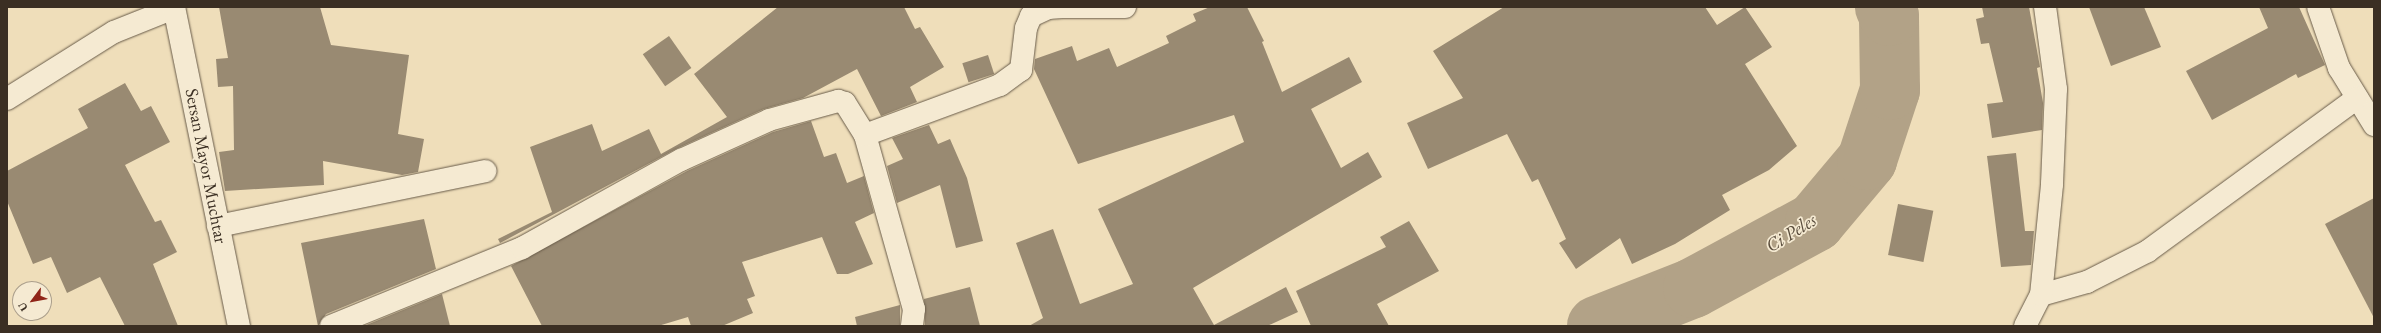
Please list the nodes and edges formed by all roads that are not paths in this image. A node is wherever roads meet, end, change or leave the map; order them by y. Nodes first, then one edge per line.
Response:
1 (1062, 7) edge
2 (1126, 7) edge
3 (2044, 7) edge
4 (2318, 7) edge
5 (174, 8) edge
6 (2357, 98) junction
7 (7, 99) edge
8 (2374, 125) edge
9 (865, 135) junction
10 (485, 171) dead end
11 (218, 226) junction
12 (2041, 296) junction
13 (239, 326) edge
14 (331, 326) edge
15 (912, 326) edge
16 (2025, 326) edge

1 - 2 street
1 - 9 street
3 - 12 street
4 - 6 street
5 - 7 street
5 - 11 street, Sersan Mayor Muchtar
6 - 8 street
6 - 12 street
9 - 14 street
9 - 15 street
10 - 11 street
11 - 13 street, Sersan Mayor Muchtar
12 - 16 street

